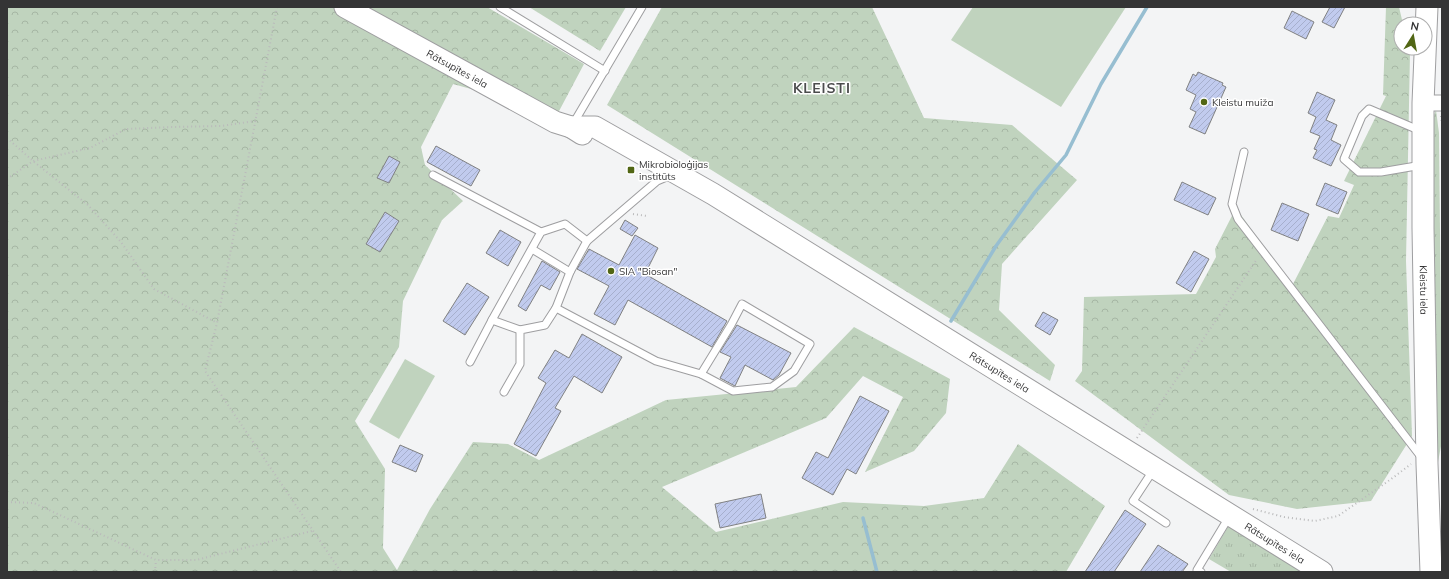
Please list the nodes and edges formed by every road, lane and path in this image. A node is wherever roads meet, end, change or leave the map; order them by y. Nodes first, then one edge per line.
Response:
1 (277, 7) edge
2 (344, 7) edge
3 (500, 7) edge
4 (642, 7) edge
5 (1427, 7) edge
6 (605, 71) junction
7 (1432, 103) edge
8 (255, 121) junction
9 (571, 127) junction
10 (1423, 132) junction
11 (7, 138) edge
12 (1244, 152) dead end
13 (33, 161) junction
14 (1423, 165) junction
15 (677, 174) junction
16 (433, 176) dead end
17 (7, 179) edge
18 (542, 232) junction
19 (587, 241) junction
20 (532, 249) junction
21 (1263, 251) junction
22 (570, 272) junction
23 (556, 308) junction
24 (492, 320) junction
25 (217, 323) junction
26 (520, 330) junction
27 (470, 362) dead end
28 (701, 374) junction
29 (504, 392) dead end
30 (1129, 451) junction
31 (1419, 464) junction
32 (1156, 468) junction
33 (7, 502) edge
34 (1240, 511) junction
35 (1166, 523) dead end
36 (312, 531) junction
37 (156, 560) junction
38 (155, 572) edge
39 (341, 572) edge
40 (1201, 572) edge
41 (1322, 572) edge
42 (1431, 572) edge

1 - 8 path
2 - 9 street, Rātsupītes iela
3 - 6 lane
4 - 6 lane
5 - 7 street, Kleistu iela
6 - 9 lane
7 - 10 street, Kleistu iela
8 - 13 path
8 - 25 path
9 - 15 street, Rātsupītes iela
10 - 14 street, Kleistu iela
10 - 14 lane
11 - 13 path
12 - 21 lane
13 - 17 path
13 - 25 path
14 - 31 street, Kleistu iela
15 - 19 lane
15 - 30 street, Rātsupītes iela
16 - 18 lane
18 - 19 lane
18 - 20 lane
19 - 22 lane
20 - 22 lane
20 - 24 lane
21 - 30 path
21 - 31 lane
22 - 23 lane
23 - 26 lane
23 - 28 lane
24 - 26 lane
24 - 27 lane
25 - 36 path
26 - 29 lane
28 - 28 lane
30 - 32 street, Rātsupītes iela
31 - 34 path
31 - 42 street, Kleistu iela
32 - 34 street, Rātsupītes iela
32 - 35 lane
33 - 37 path
34 - 40 lane
34 - 41 street, Rātsupītes iela
36 - 37 path
36 - 39 path
37 - 38 path

